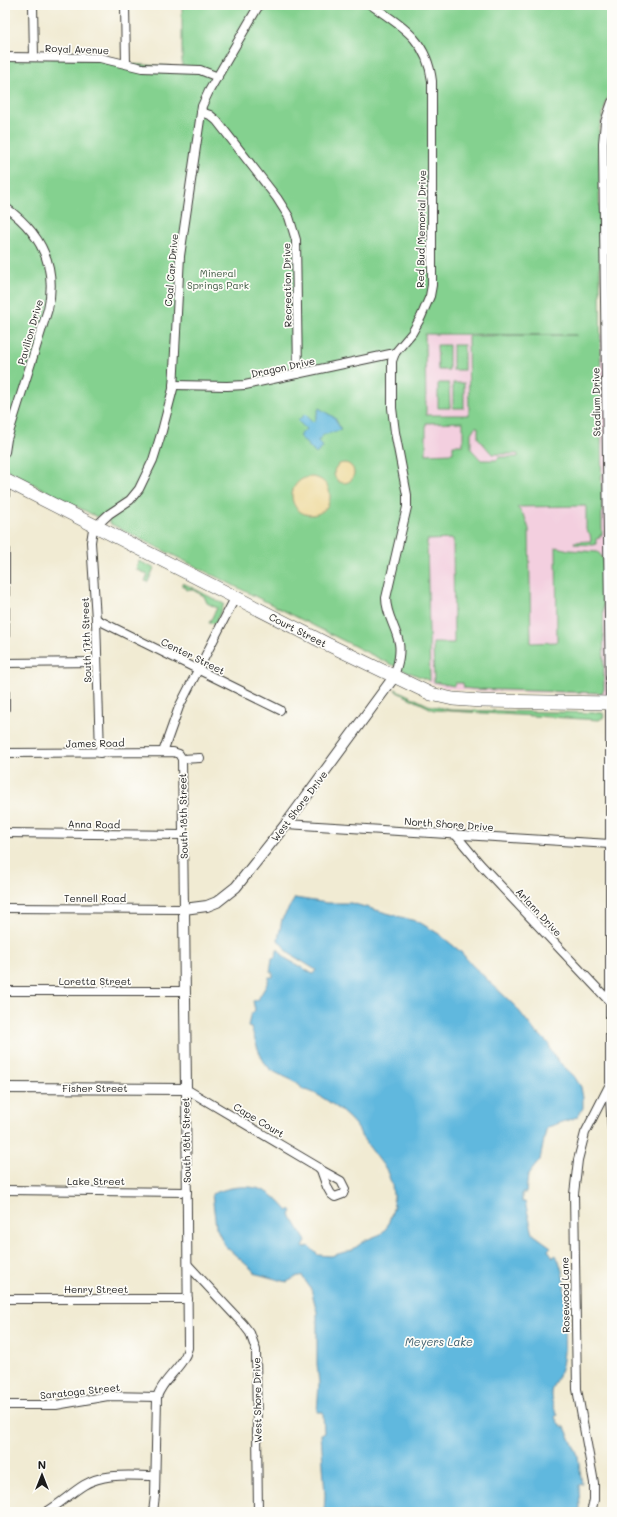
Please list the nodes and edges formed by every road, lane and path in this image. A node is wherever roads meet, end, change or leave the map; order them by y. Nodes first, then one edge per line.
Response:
1 (33, 5) edge
2 (126, 5) edge
3 (259, 5) edge
4 (371, 5) edge
5 (5, 57) edge
6 (34, 57) junction
7 (126, 64) junction
8 (218, 77) junction
9 (612, 102) edge
10 (201, 112) junction
11 (5, 207) edge
12 (395, 352) junction
13 (298, 374) junction
14 (173, 385) junction
15 (5, 452) edge
16 (5, 480) edge
17 (5, 488) edge
18 (94, 526) junction
19 (5, 576) edge
20 (235, 598) junction
21 (96, 619) junction
22 (97, 662) junction
23 (5, 663) edge
24 (198, 670) junction
25 (394, 677) junction
26 (611, 703) edge
27 (5, 709) edge
28 (280, 710) dead end
29 (163, 752) junction
30 (5, 753) edge
31 (100, 753) junction
32 (200, 758) dead end
33 (182, 759) junction
34 (286, 824) junction
35 (5, 833) edge
36 (611, 833) edge
37 (455, 834) junction
38 (183, 835) junction
39 (610, 844) junction
40 (5, 908) edge
41 (184, 909) junction
42 (5, 990) edge
43 (184, 991) junction
44 (610, 1002) junction
45 (610, 1082) junction
46 (5, 1088) edge
47 (186, 1089) junction
48 (612, 1131) edge
49 (321, 1170) dead end
50 (5, 1190) edge
51 (186, 1192) junction
52 (188, 1265) junction
53 (5, 1299) edge
54 (188, 1299) junction
55 (157, 1396) junction
56 (5, 1405) edge
57 (155, 1476) junction
58 (59, 1509) edge
59 (46, 1512) edge
60 (153, 1512) edge
61 (258, 1512) edge
62 (591, 1512) edge

1 - 6 street
2 - 7 street
3 - 8 street, Coal Car Drive
4 - 12 street, Red Bud Memorial Drive
5 - 6 street, Royal Avenue
6 - 7 street, Royal Avenue
7 - 8 street, Royal Avenue
8 - 10 street, Coal Car Drive
9 - 26 street, Stadium Drive
10 - 13 street, Recreation Drive
10 - 14 street, Coal Car Drive
11 - 15 street, Pavilion Drive
12 - 13 street, Dragon Drive
12 - 25 street
13 - 14 street, Dragon Drive
14 - 18 street, Coal Car Drive
16 - 18 main road, Court Street
17 - 19 street
18 - 20 main road, Court Street
18 - 21 street, South 17th Street
19 - 23 street
20 - 24 street
20 - 25 main road, Court Street
21 - 22 street, South 17th Street
21 - 24 street, Center Street
22 - 23 street
22 - 31 street, South 17th Street
23 - 27 street
24 - 28 street, Center Street
24 - 29 street
25 - 26 main road, Court Street
25 - 34 street, West Shore Drive
26 - 36 street, Stadium Drive
29 - 31 street, James Road
29 - 33 street, James Road
30 - 31 street, James Road
32 - 33 street
33 - 38 street, South 18th Street
34 - 37 street, North Shore Drive
34 - 41 street, West Shore Drive
35 - 38 street, Anna Road
36 - 39 street, Stadium Drive
37 - 39 street, North Shore Drive
37 - 44 street, Arlann Drive
38 - 41 street, South 18th Street
39 - 44 street, Stadium Drive
40 - 41 street, Tennell Road
41 - 43 street, South 18th Street
42 - 43 street, Loretta Street
43 - 47 street, South 18th Street
44 - 45 street, Stadium Drive
45 - 48 street, Stadium Drive
45 - 62 street, Rosewood Lane
46 - 47 street, Fisher Street
47 - 49 street, Cape Court
47 - 51 street, South 18th Street
50 - 51 street, Lake Street
51 - 52 street, South 18th Street
52 - 54 street, South 18th Street
52 - 61 street, West Shore Drive
53 - 54 street, Henry Street
54 - 55 street, South 18th Street
55 - 56 street, Saratoga Street
55 - 57 street
57 - 58 street
57 - 60 street
58 - 59 street

